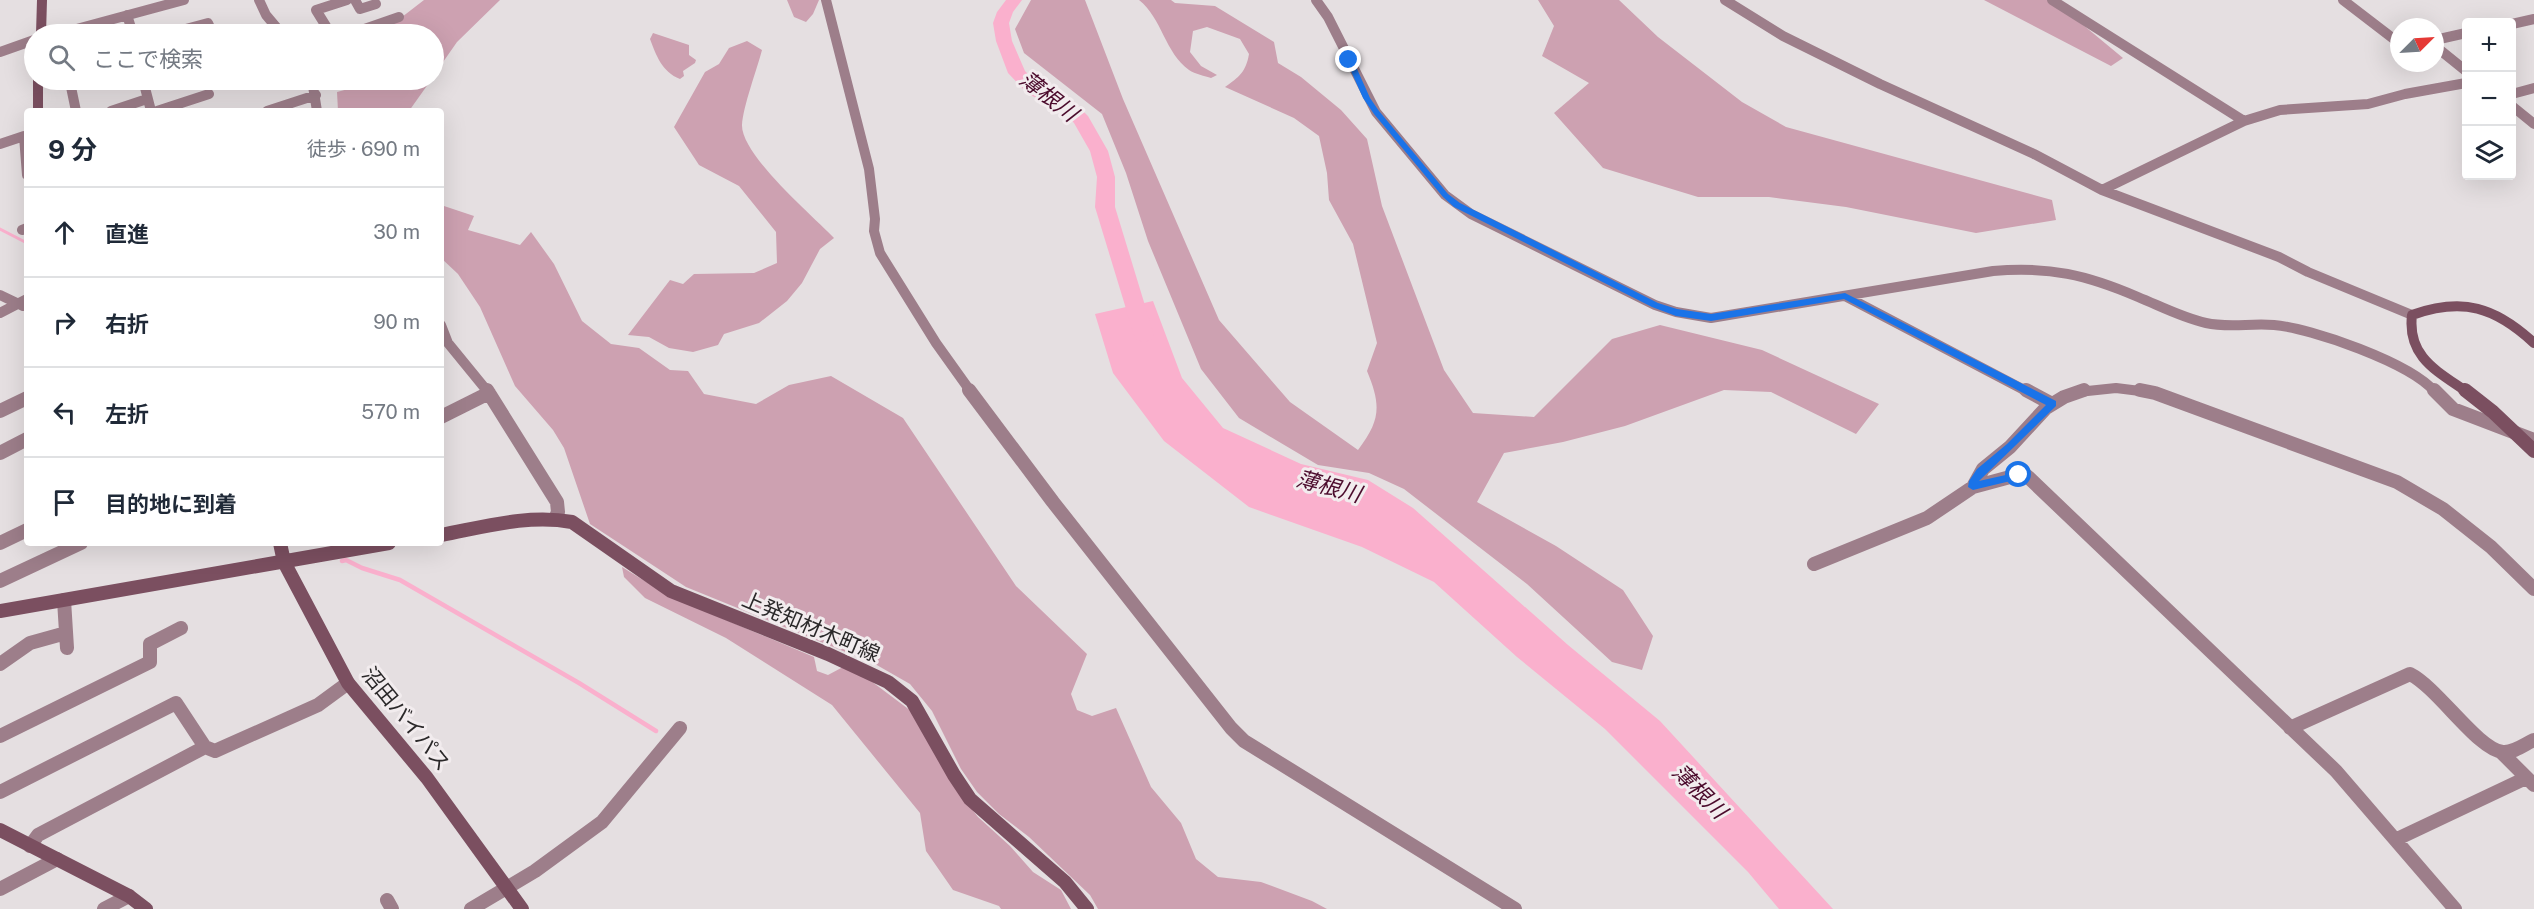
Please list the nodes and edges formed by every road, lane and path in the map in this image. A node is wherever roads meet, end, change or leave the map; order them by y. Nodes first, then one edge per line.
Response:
1 (42, 0) edge
2 (184, 0) edge
3 (259, 0) edge
4 (347, 0) edge
5 (355, 0) edge
6 (826, 0) edge
7 (1316, 0) edge
8 (1725, 0) edge
9 (2052, 0) edge
10 (2343, 0) edge
11 (376, 4) dead end
12 (128, 15) junction
13 (399, 17) dead end
14 (2534, 19) edge
15 (2516, 23) edge
16 (41, 24) edge
17 (95, 24) edge
18 (130, 24) edge
19 (274, 24) edge
20 (325, 24) edge
21 (379, 24) edge
22 (2462, 34) edge
23 (2390, 36) edge
24 (2444, 38) edge
25 (24, 44) edge
26 (0, 52) edge
27 (2444, 53) edge
28 (2462, 68) edge
29 (2462, 83) edge
30 (2534, 88) edge
31 (38, 90) edge
32 (72, 90) edge
33 (145, 90) edge
34 (315, 90) edge
35 (2516, 93) edge
36 (209, 94) dead end
37 (316, 95) junction
38 (147, 99) junction
39 (38, 108) edge
40 (74, 108) edge
41 (120, 108) edge
42 (150, 108) edge
43 (166, 108) edge
44 (276, 108) edge
45 (317, 108) edge
46 (2516, 110) edge
47 (2244, 121) junction
48 (2534, 124) edge
49 (24, 136) edge
50 (0, 144) edge
51 (2103, 190) junction
52 (0, 295) edge
53 (1845, 296) junction
54 (24, 303) edge
55 (0, 313) edge
56 (2412, 315) junction
57 (444, 333) edge
58 (2534, 343) edge
59 (489, 393) junction
60 (24, 399) edge
61 (2052, 404) junction
62 (0, 411) edge
63 (444, 416) edge
64 (2513, 430) junction
65 (2534, 440) edge
66 (24, 441) edge
67 (2534, 451) edge
68 (0, 453) edge
69 (1973, 487) junction
70 (555, 519) junction
71 (24, 531) edge
72 (444, 534) edge
73 (0, 543) edge
74 (75, 546) edge
75 (281, 546) edge
76 (370, 546) edge
77 (284, 562) junction
78 (1814, 564) dead end
79 (0, 581) edge
80 (2534, 590) edge
81 (64, 600) junction
82 (0, 611) edge
83 (181, 628) dead end
84 (66, 633) junction
85 (67, 648) dead end
86 (0, 664) edge
87 (348, 683) junction
88 (680, 728) dead end
89 (2290, 728) junction
90 (0, 736) edge
91 (2534, 740) edge
92 (205, 747) junction
93 (2502, 753) junction
94 (2530, 781) edge
95 (0, 792) edge
96 (0, 830) edge
97 (2397, 839) junction
98 (30, 846) junction
99 (57, 859) junction
100 (505, 888) junction
101 (0, 889) edge
102 (129, 896) junction
103 (104, 909) edge
104 (146, 909) edge
105 (471, 909) edge
106 (522, 909) edge
107 (1087, 909) edge
108 (1515, 909) edge
109 (2455, 909) edge

1 - 16 main road
2 - 12 street
3 - 19 street
4 - 20 street
5 - 11 street
6 - 108 street
7 - 53 street
8 - 51 street
9 - 47 street
10 - 23 street
12 - 17 street
12 - 18 street
13 - 21 street
14 - 15 street
22 - 24 street
25 - 26 street
27 - 28 street
29 - 47 street
30 - 35 street
31 - 39 main road
32 - 40 street
33 - 38 street
34 - 37 street
36 - 43 street
37 - 44 street
37 - 45 street
38 - 41 street
38 - 42 street
46 - 48 street
47 - 51 street
49 - 50 street
51 - 56 street
52 - 54 street
53 - 61 street
53 - 64 street
54 - 55 street
56 - 58 main road
56 - 64 main road
57 - 59 street
59 - 63 street
59 - 70 street
60 - 62 street
61 - 69 street
61 - 80 street
64 - 65 street
64 - 67 main road
66 - 68 street
69 - 78 street
69 - 89 street
70 - 72 main road, 上発知材木町線
70 - 107 main road, 上発知材木町線
71 - 73 street
74 - 79 street
75 - 77 main road, 沼田バイパス
76 - 77 main road
77 - 81 main road
77 - 87 main road, 沼田バイパス
81 - 82 main road
81 - 84 street
83 - 90 street
84 - 85 street
84 - 86 street
87 - 92 street
87 - 100 main road, 沼田バイパス
88 - 100 street
89 - 93 street
89 - 97 street
91 - 93 street
92 - 95 street
92 - 98 street
93 - 94 street
94 - 97 street
96 - 98 main road
97 - 109 street
98 - 99 main road
99 - 101 street
99 - 102 main road
100 - 105 street
100 - 106 main road, 沼田バイパス
102 - 103 street
102 - 104 main road

